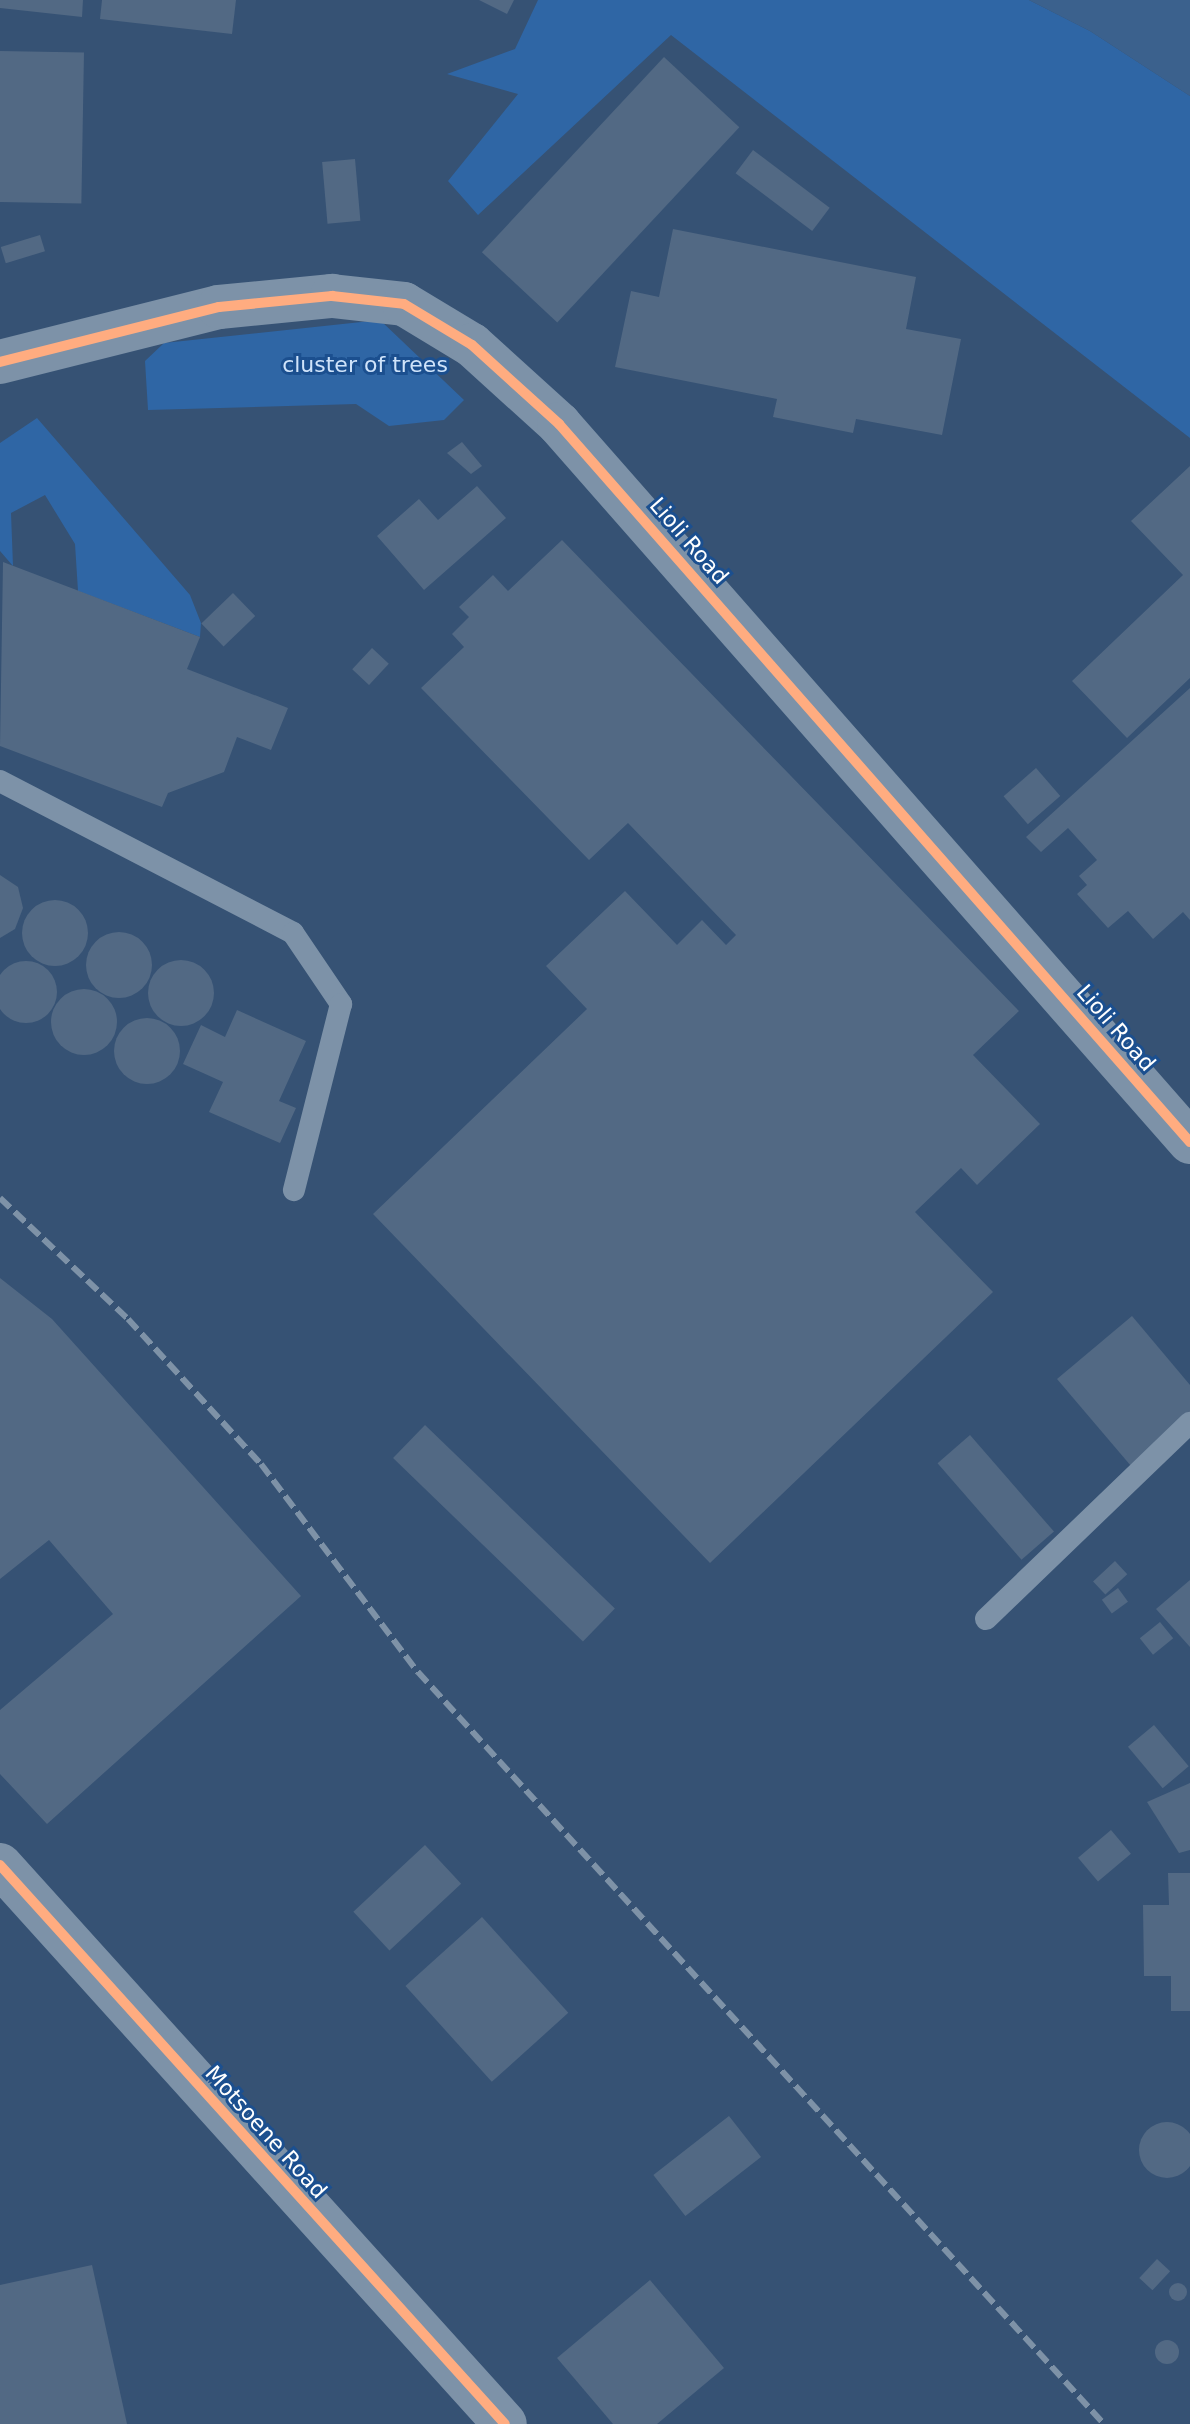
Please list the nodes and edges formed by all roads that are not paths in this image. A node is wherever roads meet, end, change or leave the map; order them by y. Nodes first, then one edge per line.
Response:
1 (0, 362) edge
2 (0, 781) edge
3 (1190, 1142) edge
4 (294, 1190) dead end
5 (1190, 1423) edge
6 (986, 1619) dead end
7 (0, 1865) edge
8 (505, 2424) edge

1 - 3 street, Lioli Road
2 - 4 lane
5 - 6 lane
7 - 8 street, Motsoene Road

